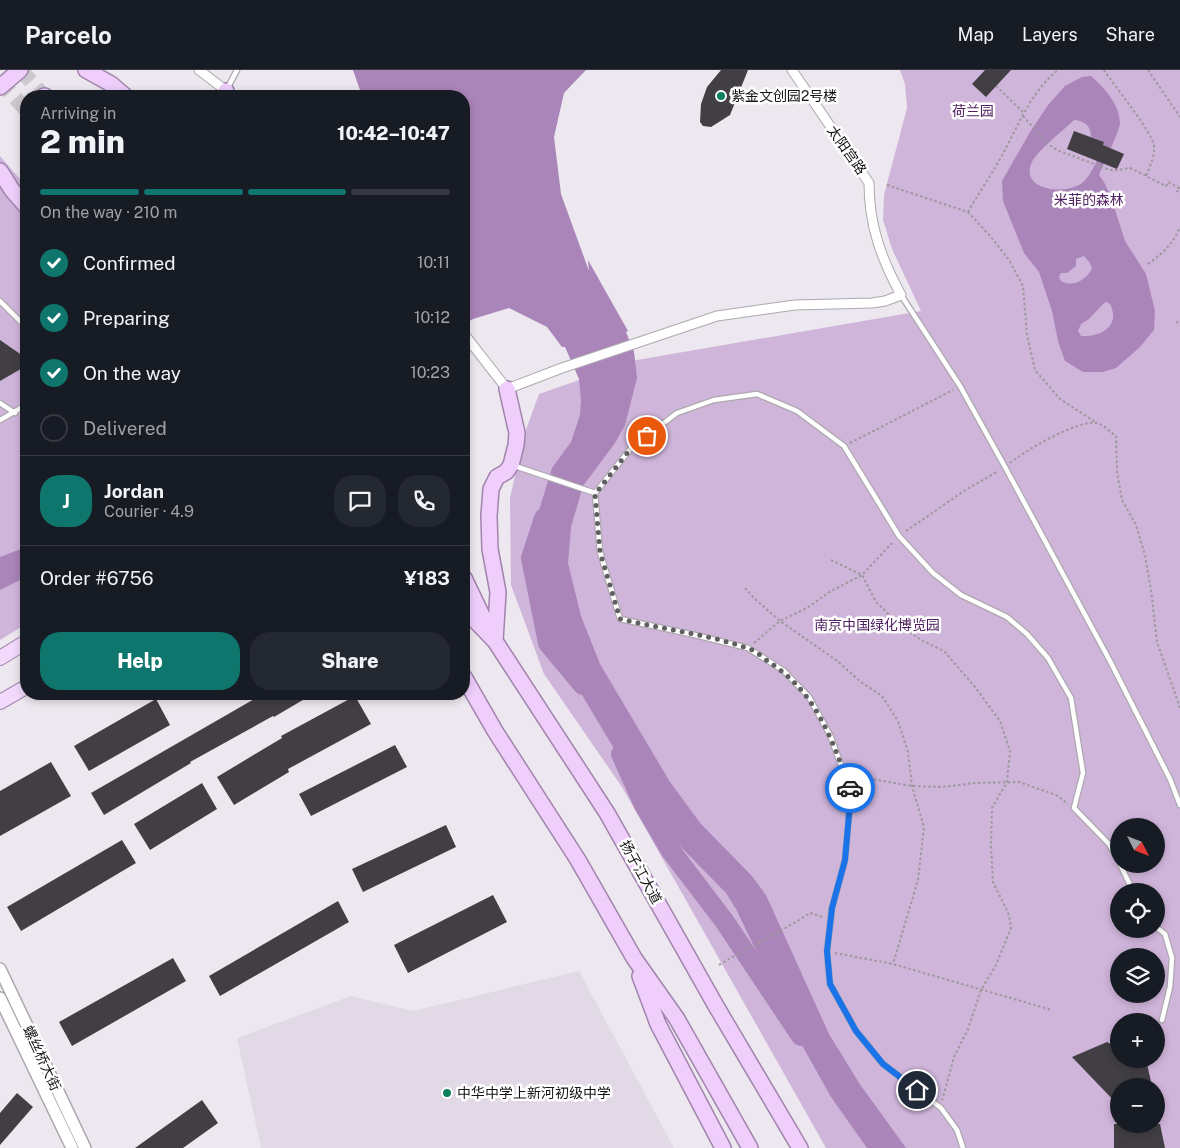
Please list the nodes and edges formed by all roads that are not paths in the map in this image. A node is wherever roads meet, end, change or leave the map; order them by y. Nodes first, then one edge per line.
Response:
1 (20, 70) edge
2 (86, 70) edge
3 (198, 70) edge
4 (237, 70) edge
5 (792, 70) edge
6 (0, 87) edge
7 (118, 90) edge
8 (223, 90) edge
9 (230, 90) edge
10 (0, 171) edge
11 (20, 199) edge
12 (901, 295) junction
13 (0, 300) edge
14 (20, 321) edge
15 (470, 342) edge
16 (507, 389) junction
17 (0, 403) edge
18 (20, 409) edge
19 (15, 413) junction
20 (0, 420) edge
21 (511, 465) junction
22 (595, 494) junction
23 (470, 591) edge
24 (470, 615) edge
25 (494, 641) junction
26 (20, 646) edge
27 (0, 658) edge
28 (470, 687) edge
29 (20, 690) edge
30 (470, 700) edge
31 (0, 702) edge
32 (495, 731) junction
33 (1180, 805) edge
34 (1110, 846) edge
35 (1165, 934) edge
36 (634, 958) junction
37 (0, 969) edge
38 (0, 998) edge
39 (1164, 1013) edge
40 (72, 1148) edge
41 (85, 1148) edge
42 (723, 1148) edge
43 (750, 1148) edge
44 (800, 1148) edge
45 (963, 1148) edge

1 - 6 highway
2 - 7 highway
3 - 8 street
4 - 9 lane
5 - 12 street, 太阳宫路
10 - 11 highway
12 - 16 street
12 - 33 lane
13 - 14 lane
15 - 16 street
16 - 21 highway
17 - 19 lane
18 - 19 lane
19 - 20 lane
21 - 22 lane
21 - 25 highway
22 - 34 lane
22 - 45 lane
23 - 25 highway
24 - 25 highway, 扬子江大道
25 - 44 highway, 扬子江大道
26 - 27 main road
28 - 32 highway
29 - 31 main road
30 - 32 highway
32 - 36 highway
35 - 39 lane
36 - 42 highway
36 - 43 highway
37 - 41 street, 螺丝桥大街
38 - 40 street, 螺丝桥大街

